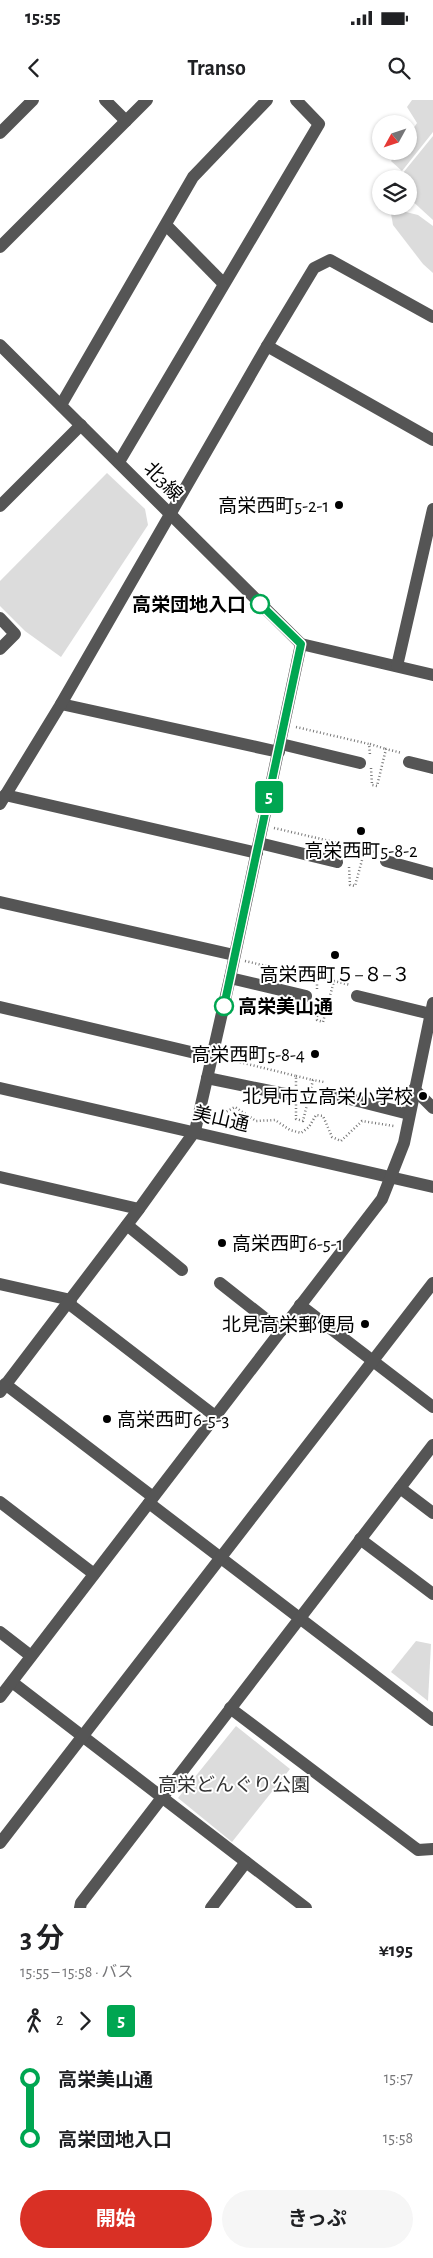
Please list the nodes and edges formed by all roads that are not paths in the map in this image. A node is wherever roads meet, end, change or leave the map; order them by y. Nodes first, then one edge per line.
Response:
1 (33, 100) edge
2 (105, 100) edge
3 (147, 100) edge
4 (267, 100) edge
5 (296, 100) edge
6 (126, 121) junction
7 (0, 133) edge
8 (166, 225) junction
9 (0, 247) edge
10 (223, 284) junction
11 (433, 317) edge
12 (0, 345) edge
13 (267, 346) junction
14 (61, 405) junction
15 (81, 425) junction
16 (433, 440) edge
17 (119, 462) junction
18 (3, 498) edge
19 (433, 508) edge
20 (170, 514) junction
21 (0, 618) edge
22 (301, 644) junction
23 (0, 649) edge
24 (397, 666) junction
25 (433, 675) edge
26 (61, 704) junction
27 (280, 748) junction
28 (409, 762) dead end
29 (360, 763) dead end
30 (433, 768) edge
31 (3, 799) edge
32 (258, 848) junction
33 (384, 858) road end
34 (343, 864) road end
35 (433, 874) edge
36 (0, 902) edge
37 (234, 957) junction
38 (230, 978) junction
39 (354, 990) road end
40 (306, 996) dead end
41 (0, 1007) edge
42 (432, 1009) edge
43 (212, 1056) junction
44 (207, 1078) junction
45 (0, 1088) edge
46 (414, 1088) junction
47 (331, 1089) road end
48 (285, 1094) dead end
49 (433, 1108) edge
50 (409, 1114) junction
51 (195, 1131) junction
52 (0, 1178) edge
53 (391, 1178) junction
54 (433, 1187) edge
55 (139, 1209) junction
56 (127, 1225) junction
57 (182, 1270) dead end
58 (433, 1283) edge
59 (0, 1284) edge
60 (220, 1284) dead end
61 (69, 1301) junction
62 (300, 1305) junction
63 (281, 1331) junction
64 (373, 1361) junction
65 (2, 1389) edge
66 (433, 1407) edge
67 (215, 1416) junction
68 (433, 1445) edge
69 (400, 1488) junction
70 (151, 1500) junction
71 (0, 1502) edge
72 (433, 1513) edge
73 (360, 1539) junction
74 (221, 1557) junction
75 (94, 1574) junction
76 (433, 1594) edge
77 (299, 1617) junction
78 (0, 1632) edge
79 (32, 1656) junction
80 (12, 1682) junction
81 (0, 1697) edge
82 (230, 1708) junction
83 (433, 1720) edge
84 (82, 1736) junction
85 (162, 1796) junction
86 (0, 1843) edge
87 (433, 1849) edge
88 (246, 1862) junction
89 (80, 1908) edge
90 (211, 1908) edge
91 (306, 1908) edge

1 - 7 street
2 - 6 street
3 - 6 street
4 - 8 street
5 - 10 street
6 - 9 street
8 - 10 street
8 - 14 street
10 - 17 street
11 - 13 street
12 - 14 street, 北3線
13 - 16 street
13 - 20 street
14 - 15 street, 北3線
15 - 17 street, 北3線
15 - 18 street
17 - 20 street, 北3線
19 - 24 street
20 - 22 street, 北3線
20 - 26 street
21 - 23 street
22 - 24 street
22 - 27 street
24 - 25 street
26 - 27 street
26 - 31 street
27 - 29 street
27 - 32 street
28 - 30 street
31 - 32 street
32 - 34 street
32 - 37 street
33 - 35 street
36 - 37 street
37 - 38 street
38 - 40 street
38 - 43 street
39 - 42 street
41 - 43 street
42 - 46 street
43 - 44 street
44 - 48 street
44 - 51 street
45 - 51 street, 美山通
46 - 49 street
46 - 50 street
47 - 50 street
50 - 53 street
51 - 53 street, 美山通
51 - 55 street
52 - 55 street
53 - 54 street, 美山通
53 - 62 street
55 - 56 street
56 - 57 street
56 - 61 street
58 - 64 street
59 - 61 street
60 - 63 street
61 - 65 street
61 - 67 street
62 - 63 street
62 - 64 street
63 - 67 street
64 - 66 street
64 - 74 street
65 - 70 street
67 - 70 street
68 - 69 street
69 - 72 street
69 - 73 street
70 - 74 street
70 - 75 street
71 - 75 street
73 - 76 street
73 - 77 street
74 - 77 street
74 - 84 street
75 - 79 street
77 - 82 street
77 - 83 street
78 - 79 street
79 - 80 street
80 - 81 street
80 - 84 street
82 - 85 street
82 - 87 street
84 - 85 street
84 - 86 street
85 - 88 street
85 - 89 street
88 - 90 street
88 - 91 street

